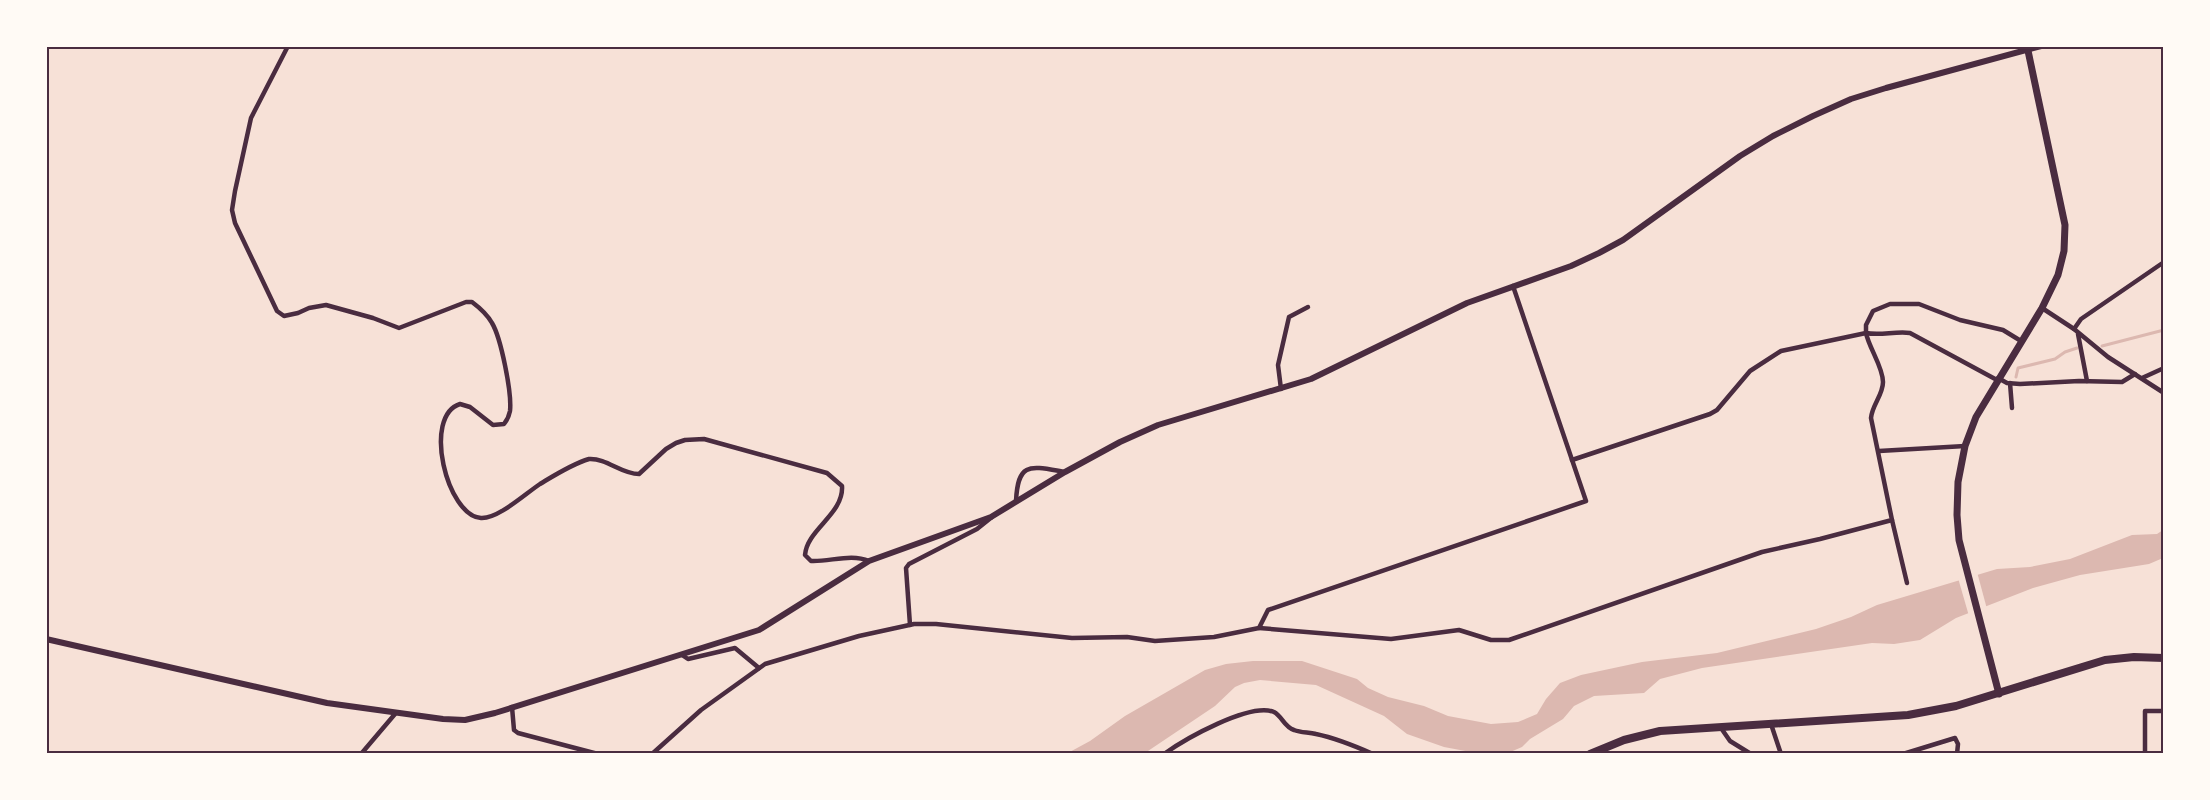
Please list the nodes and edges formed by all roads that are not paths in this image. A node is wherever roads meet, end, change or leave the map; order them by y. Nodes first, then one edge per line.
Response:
1 (288, 46) edge
2 (2041, 46) edge
3 (2028, 48) edge
4 (2163, 262) edge
5 (1513, 286) junction
6 (1308, 307) dead end
7 (2042, 308) junction
8 (2076, 330) junction
9 (1866, 333) junction
10 (2020, 341) junction
11 (2163, 368) edge
12 (2135, 374) junction
13 (2142, 378) junction
14 (1997, 379) junction
15 (2087, 381) junction
16 (2010, 383) junction
17 (1281, 389) junction
18 (2163, 393) edge
19 (2012, 408) dead end
20 (1965, 446) junction
21 (1879, 451) junction
22 (1572, 460) junction
23 (1065, 472) junction
24 (1016, 501) junction
25 (994, 515) junction
26 (1892, 520) junction
27 (869, 561) junction
28 (1907, 583) dead end
29 (910, 625) junction
30 (1259, 628) junction
31 (46, 639) edge
32 (682, 655) junction
33 (2163, 658) edge
34 (759, 668) junction
35 (1999, 694) junction
36 (512, 707) junction
37 (2163, 711) edge
38 (395, 714) junction
39 (1771, 724) junction
40 (1721, 728) junction
41 (361, 753) edge
42 (598, 753) edge
43 (652, 753) edge
44 (1164, 753) edge
45 (1373, 753) edge
46 (1590, 753) edge
47 (1750, 753) edge
48 (1781, 753) edge
49 (1903, 753) edge
50 (1957, 753) edge
51 (2145, 753) edge

1 - 27 street
2 - 3 street
3 - 5 street
3 - 7 main road
4 - 8 street
5 - 17 street
5 - 22 street
6 - 17 street
7 - 8 street
7 - 10 main road
8 - 12 street
8 - 15 street
9 - 10 street
9 - 14 street
9 - 21 street
9 - 22 street
10 - 14 main road
11 - 13 street
12 - 13 street
12 - 15 street
13 - 18 street
14 - 16 street
14 - 20 main road
15 - 16 street
16 - 19 street
17 - 23 street
20 - 21 street
20 - 35 main road
21 - 26 street
22 - 30 street
23 - 24 street
23 - 24 street
24 - 25 street
25 - 27 street
25 - 29 street
26 - 28 street
26 - 30 street
27 - 32 street
29 - 30 street
29 - 34 street
31 - 38 street
32 - 34 street
32 - 36 street
33 - 35 main road
34 - 43 street
35 - 39 main road
36 - 38 street
36 - 42 street
37 - 51 street
38 - 41 street
39 - 40 main road
39 - 48 street
40 - 46 main road
40 - 47 street
44 - 45 street
49 - 50 street

